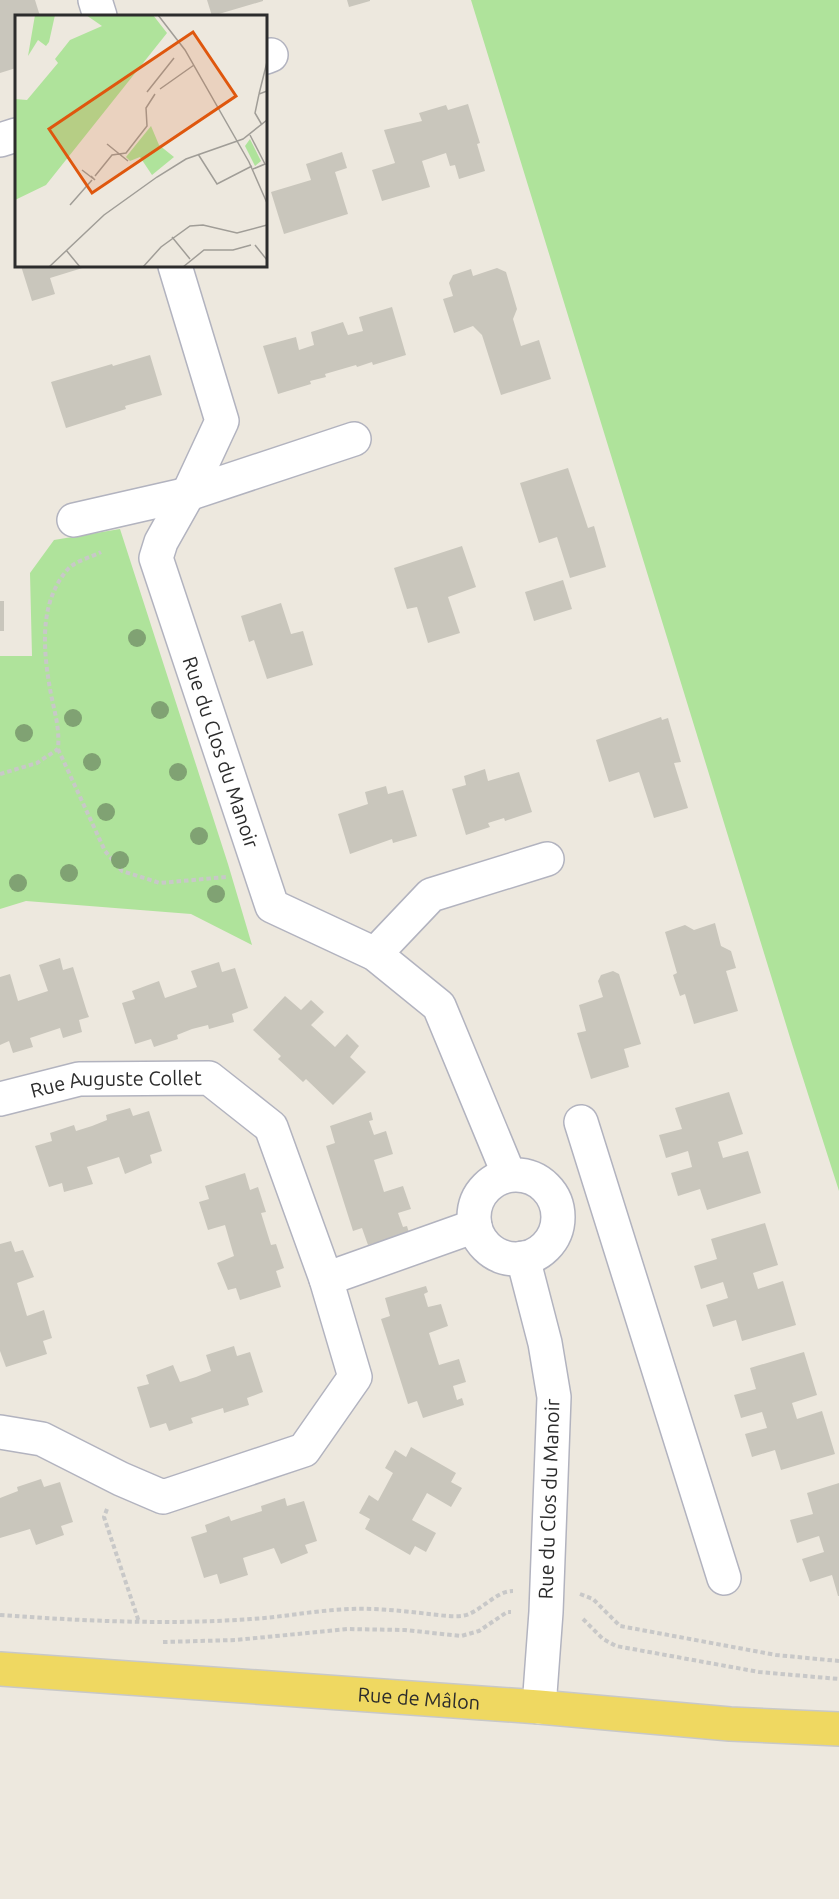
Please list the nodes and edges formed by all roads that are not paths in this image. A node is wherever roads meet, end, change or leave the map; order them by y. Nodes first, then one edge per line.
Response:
1 (95, 0) edge
2 (100, 15) edge
3 (15, 135) edge
4 (0, 140) edge
5 (175, 267) edge
6 (354, 439) dead end
7 (188, 494) junction
8 (74, 520) dead end
9 (547, 859) dead end
10 (375, 954) junction
11 (0, 1099) edge
12 (581, 1122) dead end
13 (509, 1175) junction
14 (603, 1186) junction
15 (555, 1201) junction
16 (475, 1226) junction
17 (523, 1258) junction
18 (326, 1279) junction
19 (0, 1432) edge
20 (724, 1578) dead end
21 (0, 1669) edge
22 (539, 1707) junction
23 (839, 1729) edge

1 - 2 street
3 - 4 street
5 - 7 street, Rue du Clos du Manoir
6 - 7 street
7 - 8 street
7 - 10 street, Rue du Clos du Manoir
9 - 10 street
10 - 13 street, Rue du Clos du Manoir
11 - 18 street, Rue Auguste Collet
12 - 14 street
13 - 15 street
13 - 16 street
14 - 15 street
14 - 20 street
15 - 17 street
16 - 17 street
16 - 18 street
17 - 22 street, Rue du Clos du Manoir
18 - 19 street, Rue Auguste Collet
21 - 22 main road, Rue de Mâlon
22 - 23 main road, Rue de Mâlon

